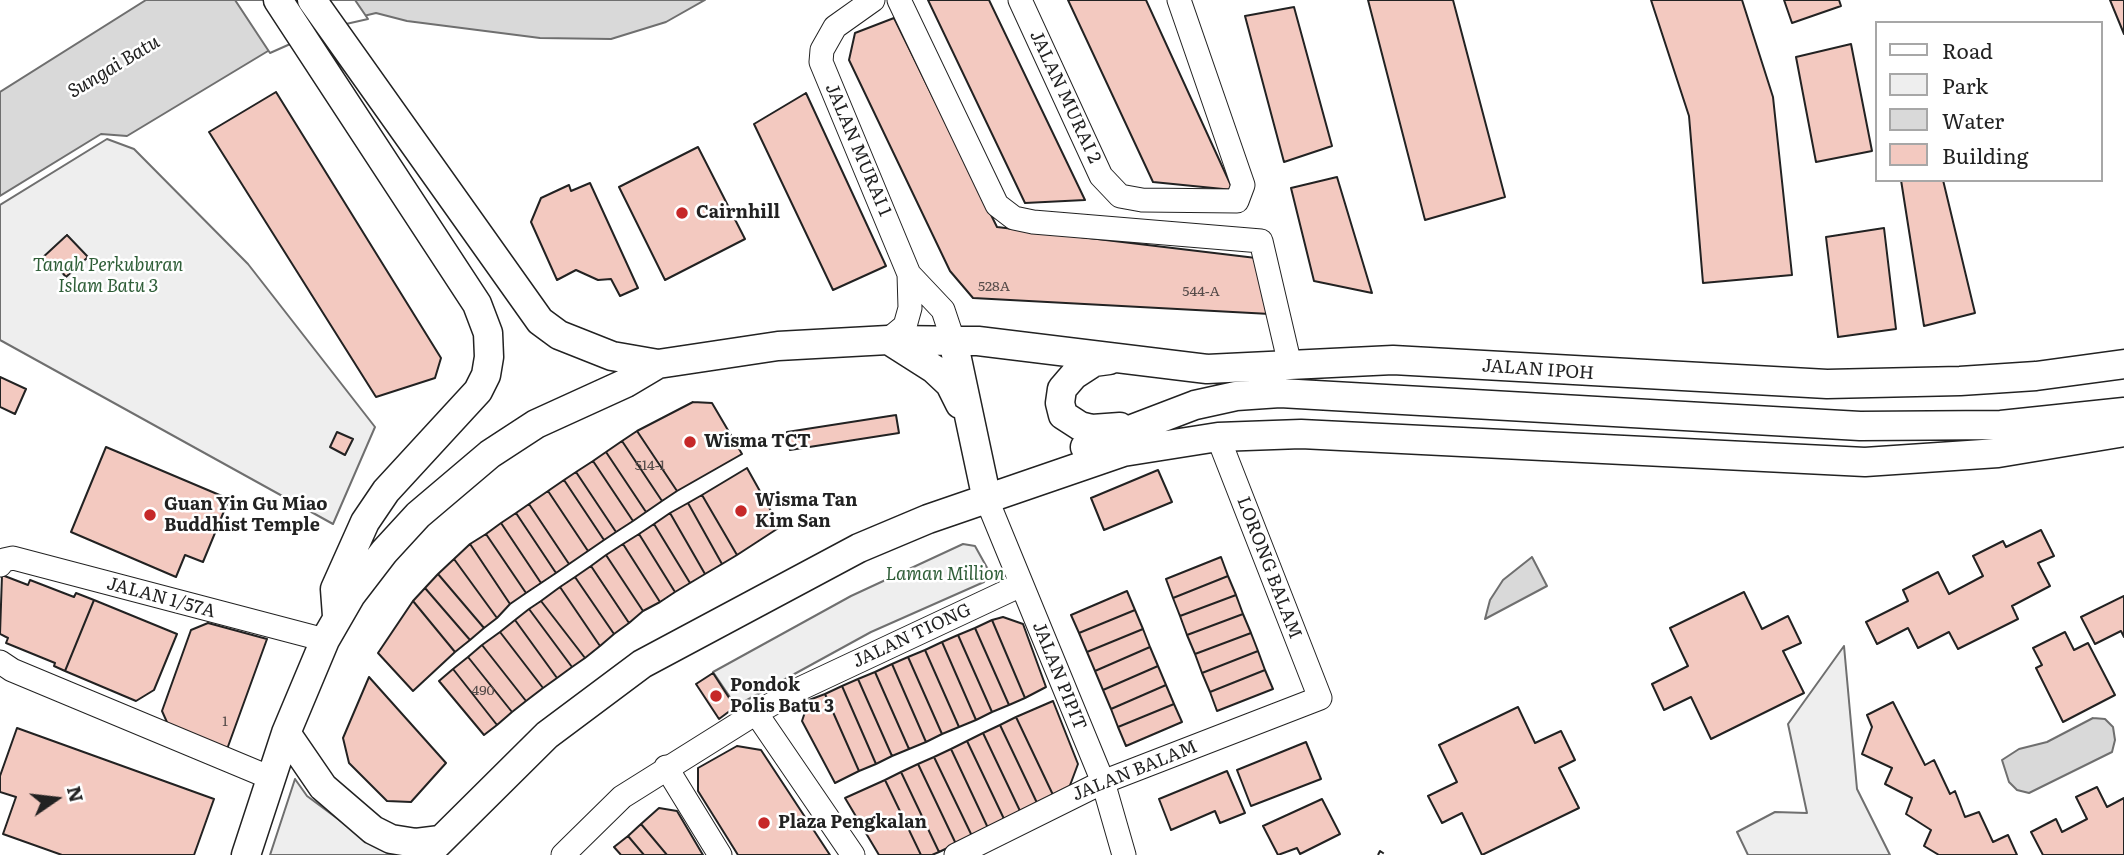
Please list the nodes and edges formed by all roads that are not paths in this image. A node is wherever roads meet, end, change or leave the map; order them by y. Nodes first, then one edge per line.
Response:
1 (259, 0) edge
2 (278, 0) edge
3 (312, 0) edge
4 (332, 0) edge
5 (873, 0) edge
6 (899, 0) edge
7 (1020, 0) edge
8 (1179, 0) edge
9 (390, 168) junction
10 (441, 182) junction
11 (909, 274) junction
12 (888, 340) junction
13 (953, 340) junction
14 (1118, 359) junction
15 (658, 364) junction
16 (2124, 364) edge
17 (1290, 365) junction
18 (2124, 412) edge
19 (968, 417) junction
20 (1140, 425) junction
21 (2124, 432) edge
22 (1218, 437) junction
23 (987, 500) junction
24 (0, 565) edge
25 (1021, 585) junction
26 (331, 629) junction
27 (0, 662) edge
28 (1320, 698) joint
29 (756, 713) junction
30 (286, 733) junction
31 (666, 767) junction
32 (271, 778) junction
33 (1103, 782) junction
34 (435, 850) edge
35 (246, 855) edge
36 (563, 855) edge
37 (720, 855) edge
38 (853, 855) edge
39 (956, 855) edge
40 (1124, 855) edge

1 - 9 main road
2 - 9 main road
3 - 10 main road
4 - 10 main road
5 - 11 street, JALAN MURAI 1
6 - 17 street
7 - 8 street, JALAN MURAI 2
9 - 26 main road
10 - 15 main road
11 - 12 street, JALAN MURAI 1
11 - 13 street, JALAN MURAI 1
12 - 13 main road, JALAN IPOH
12 - 15 main road, JALAN IPOH
12 - 19 main road
13 - 14 main road, JALAN IPOH
13 - 19 main road
14 - 17 main road, JALAN IPOH
14 - 20 main road
15 - 26 main road
16 - 17 main road, JALAN IPOH
18 - 20 main road, JALAN IPOH
19 - 23 main road
20 - 23 main road, JALAN IPOH
21 - 22 main road
22 - 23 main road
22 - 28 street, LORONG BALAM
23 - 25 street, JALAN PIPIT
23 - 34 main road
24 - 26 street, JALAN 1/57A
25 - 29 street, JALAN TIONG
25 - 33 street, JALAN PIPIT
26 - 30 main road
27 - 32 street
28 - 33 street, JALAN BALAM
29 - 31 street, JALAN TIONG
29 - 38 street
30 - 32 main road
30 - 34 main road
31 - 36 street, JALAN TIONG
31 - 37 street
32 - 35 main road
33 - 39 street, JALAN BALAM
33 - 40 street, JALAN PIPIT

